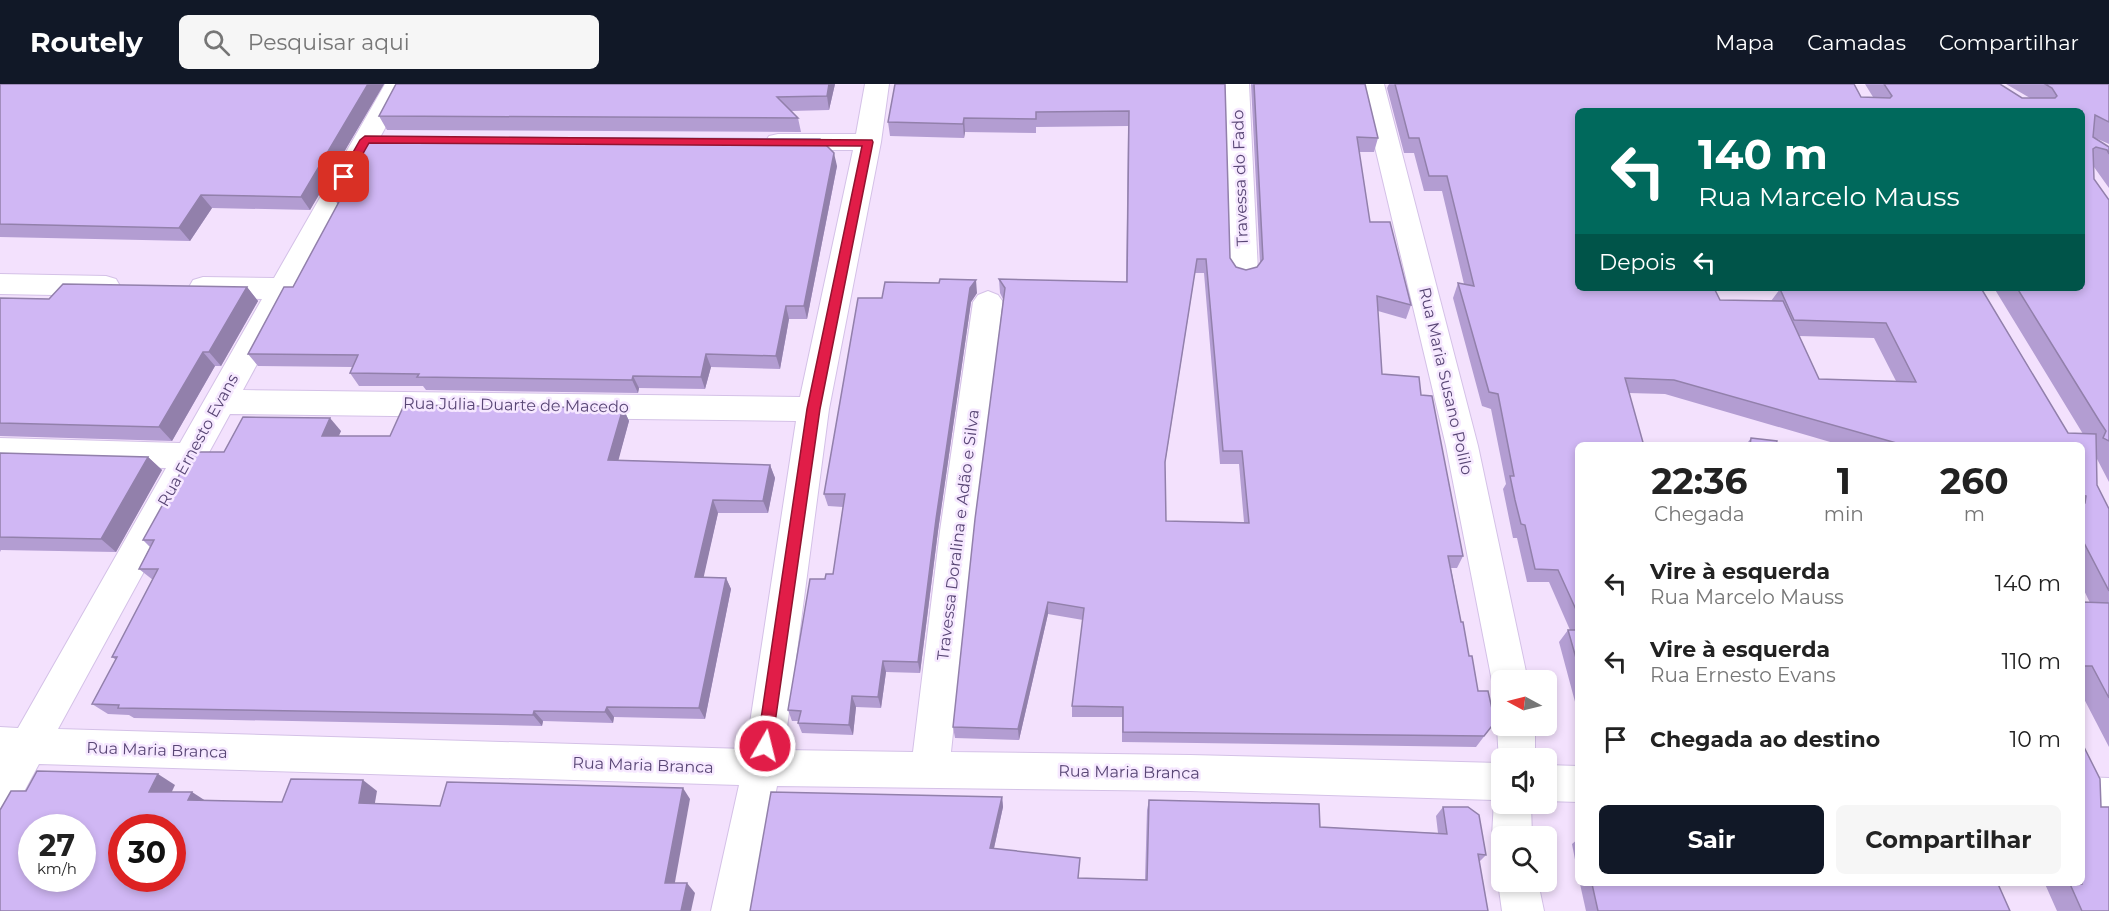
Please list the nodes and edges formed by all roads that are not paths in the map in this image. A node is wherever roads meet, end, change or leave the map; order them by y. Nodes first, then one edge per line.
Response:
1 (397, 84) edge
2 (878, 84) edge
3 (1237, 84) edge
4 (1372, 84) edge
5 (748, 142) edge
6 (868, 142) junction
7 (1244, 272) edge
8 (0, 284) edge
9 (131, 286) edge
10 (177, 287) edge
11 (282, 289) junction
12 (988, 302) dead end
13 (219, 402) junction
14 (813, 409) junction
15 (0, 451) edge
16 (189, 456) junction
17 (1508, 670) edge
18 (14, 746) edge
19 (762, 768) junction
20 (930, 769) junction
21 (1491, 782) edge
22 (1557, 783) edge
23 (1575, 784) edge
24 (2085, 796) edge
25 (0, 797) edge
26 (2109, 797) edge
27 (1520, 892) edge
28 (732, 911) edge
29 (1523, 911) edge

1 - 11 street, Rua Ernesto Evans
2 - 6 street
3 - 7 street, Travessa do Fado
4 - 17 street, Rua Maria Susano Polilo
5 - 6 street
6 - 14 street
8 - 9 street
10 - 11 street
11 - 13 street, Rua Ernesto Evans
12 - 20 street, Travessa Doralina e Adão e Silva
13 - 14 street, Rua Júlia Duarte de Macedo
13 - 16 street, Rua Ernesto Evans
14 - 19 street
15 - 16 street
16 - 18 street, Rua Ernesto Evans
18 - 19 street, Rua Maria Branca
18 - 25 street, Rua Ernesto Evans
19 - 20 street, Rua Maria Branca
19 - 28 street
20 - 21 street, Rua Maria Branca
22 - 23 street
24 - 26 street
27 - 29 street

